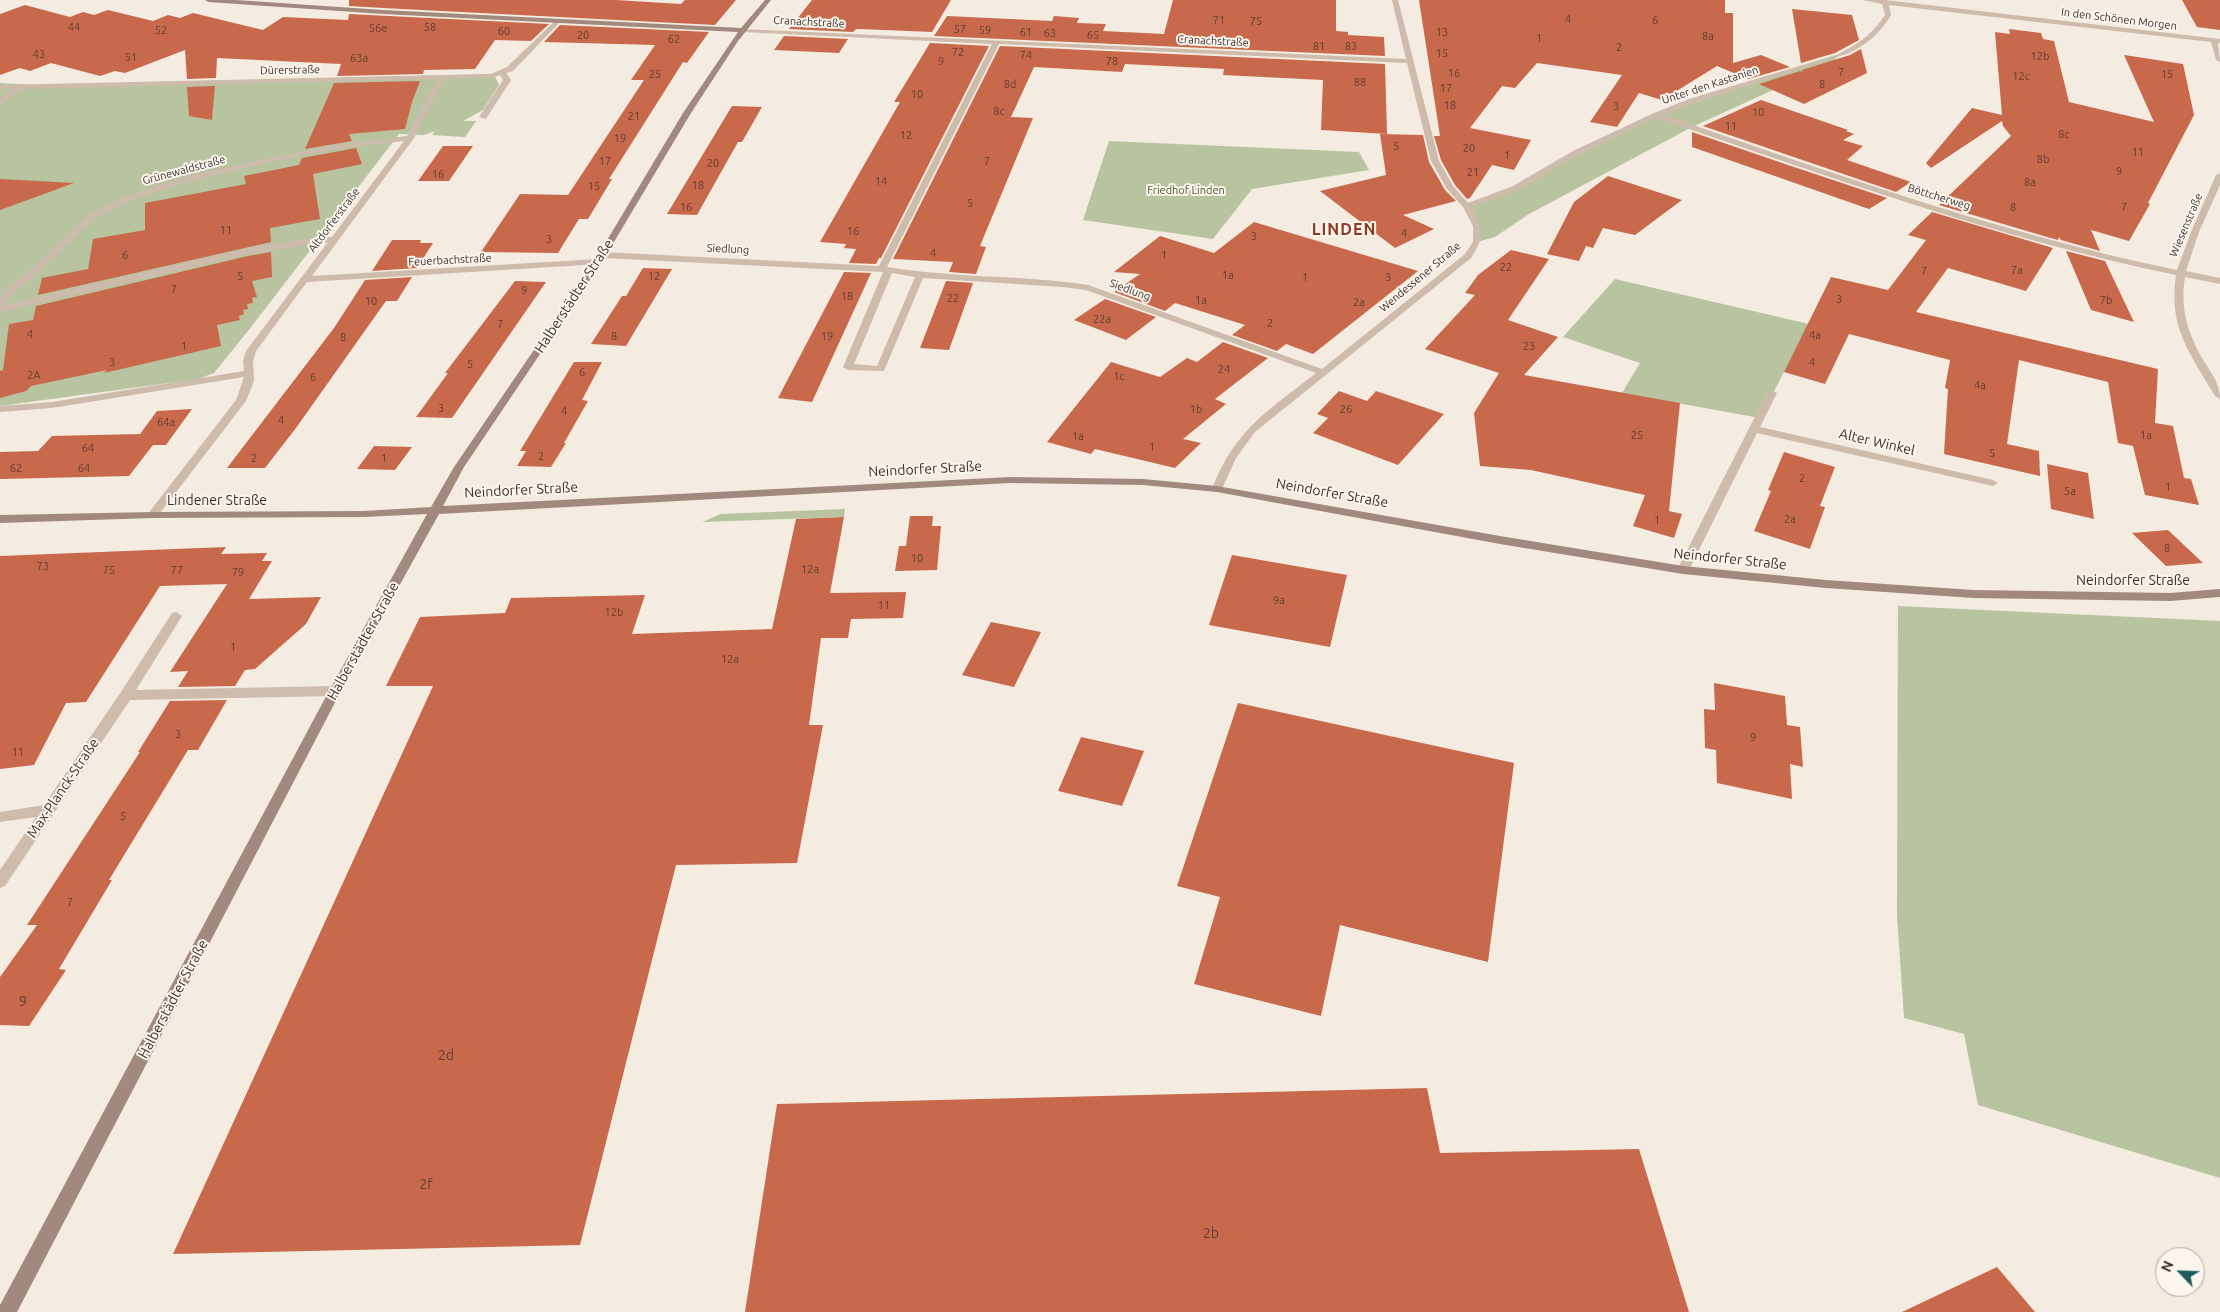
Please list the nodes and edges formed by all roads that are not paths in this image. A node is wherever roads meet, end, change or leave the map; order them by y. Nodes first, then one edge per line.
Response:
1 (208, 0) edge
2 (768, 0) edge
3 (1395, 0) edge
4 (1866, 0) edge
5 (1884, 2) junction
6 (559, 20) junction
7 (743, 30) junction
8 (997, 41) junction
9 (2217, 41) edge
10 (2220, 60) edge
11 (1409, 61) junction
12 (503, 74) junction
13 (441, 78) junction
14 (0, 88) edge
15 (20, 88) junction
16 (0, 103) edge
17 (1657, 115) junction
18 (483, 117) dead end
19 (410, 138) junction
20 (2220, 175) edge
21 (2217, 190) edge
22 (1467, 206) junction
23 (336, 239) junction
24 (600, 259) junction
25 (885, 270) junction
26 (2180, 274) junction
27 (920, 275) junction
28 (304, 280) junction
29 (2220, 281) edge
30 (0, 302) edge
31 (0, 309) edge
32 (1322, 372) junction
33 (250, 373) junction
34 (1772, 392) dead end
35 (2220, 396) edge
36 (0, 410) edge
37 (1754, 429) junction
38 (1993, 483) dead end
39 (1217, 489) junction
40 (434, 510) junction
41 (153, 515) junction
42 (0, 519) edge
43 (1683, 570) junction
44 (2220, 593) edge
45 (176, 616) dead end
46 (335, 691) junction
47 (126, 695) junction
48 (48, 810) junction
49 (0, 816) edge
50 (0, 882) edge
51 (7, 1312) edge

1 - 6 street, Cranachstraße
2 - 7 street, Halberstädter Straße
3 - 11 street, Wendessener Straße
4 - 5 street, In den Schönen Morgen
5 - 9 street, In den Schönen Morgen
5 - 17 street, Unter den Kastanien
6 - 7 street, Cranachstraße
6 - 12 street
7 - 8 street, Cranachstraße
7 - 24 street, Halberstädter Straße
8 - 11 street, Cranachstraße
8 - 25 street
9 - 10 street
11 - 22 street, Wendessener Straße
12 - 13 street, Dürerstraße
12 - 18 street
13 - 15 street, Dürerstraße
13 - 19 street, Altdorferstraße
14 - 15 street, Dürerstraße
15 - 16 street
17 - 22 street, Unter den Kastanien
17 - 26 street, Böttcherweg
19 - 23 street, Altdorferstraße
19 - 30 street, Grünewaldstraße
20 - 21 street, Wiesenstraße
21 - 26 street, Wiesenstraße
22 - 32 street, Wendessener Straße
23 - 28 street, Altdorferstraße
23 - 31 street
24 - 25 street, Siedlung
24 - 28 street, Feuerbachstraße
24 - 40 street, Halberstädter Straße
25 - 27 street, Siedlung
25 - 27 street
26 - 29 street, Böttcherweg
26 - 35 street, Wiesenstraße
27 - 32 street, Siedlung
28 - 33 street, Altdorferstraße
32 - 39 street, Wendessener Straße
33 - 36 street
33 - 41 street, Altdorferstraße
34 - 37 street
37 - 38 street, Alter Winkel
37 - 43 street
39 - 40 street, Neindorfer Straße
39 - 43 street, Neindorfer Straße
40 - 41 street, Lindener Straße
40 - 46 street, Halberstädter Straße
41 - 42 street, Lindener Straße
43 - 44 street, Neindorfer Straße
45 - 47 street, Max-Planck-Straße
46 - 47 street
46 - 51 street, Halberstädter Straße
47 - 48 street, Max-Planck-Straße
48 - 49 street
48 - 50 street, Max-Planck-Straße

